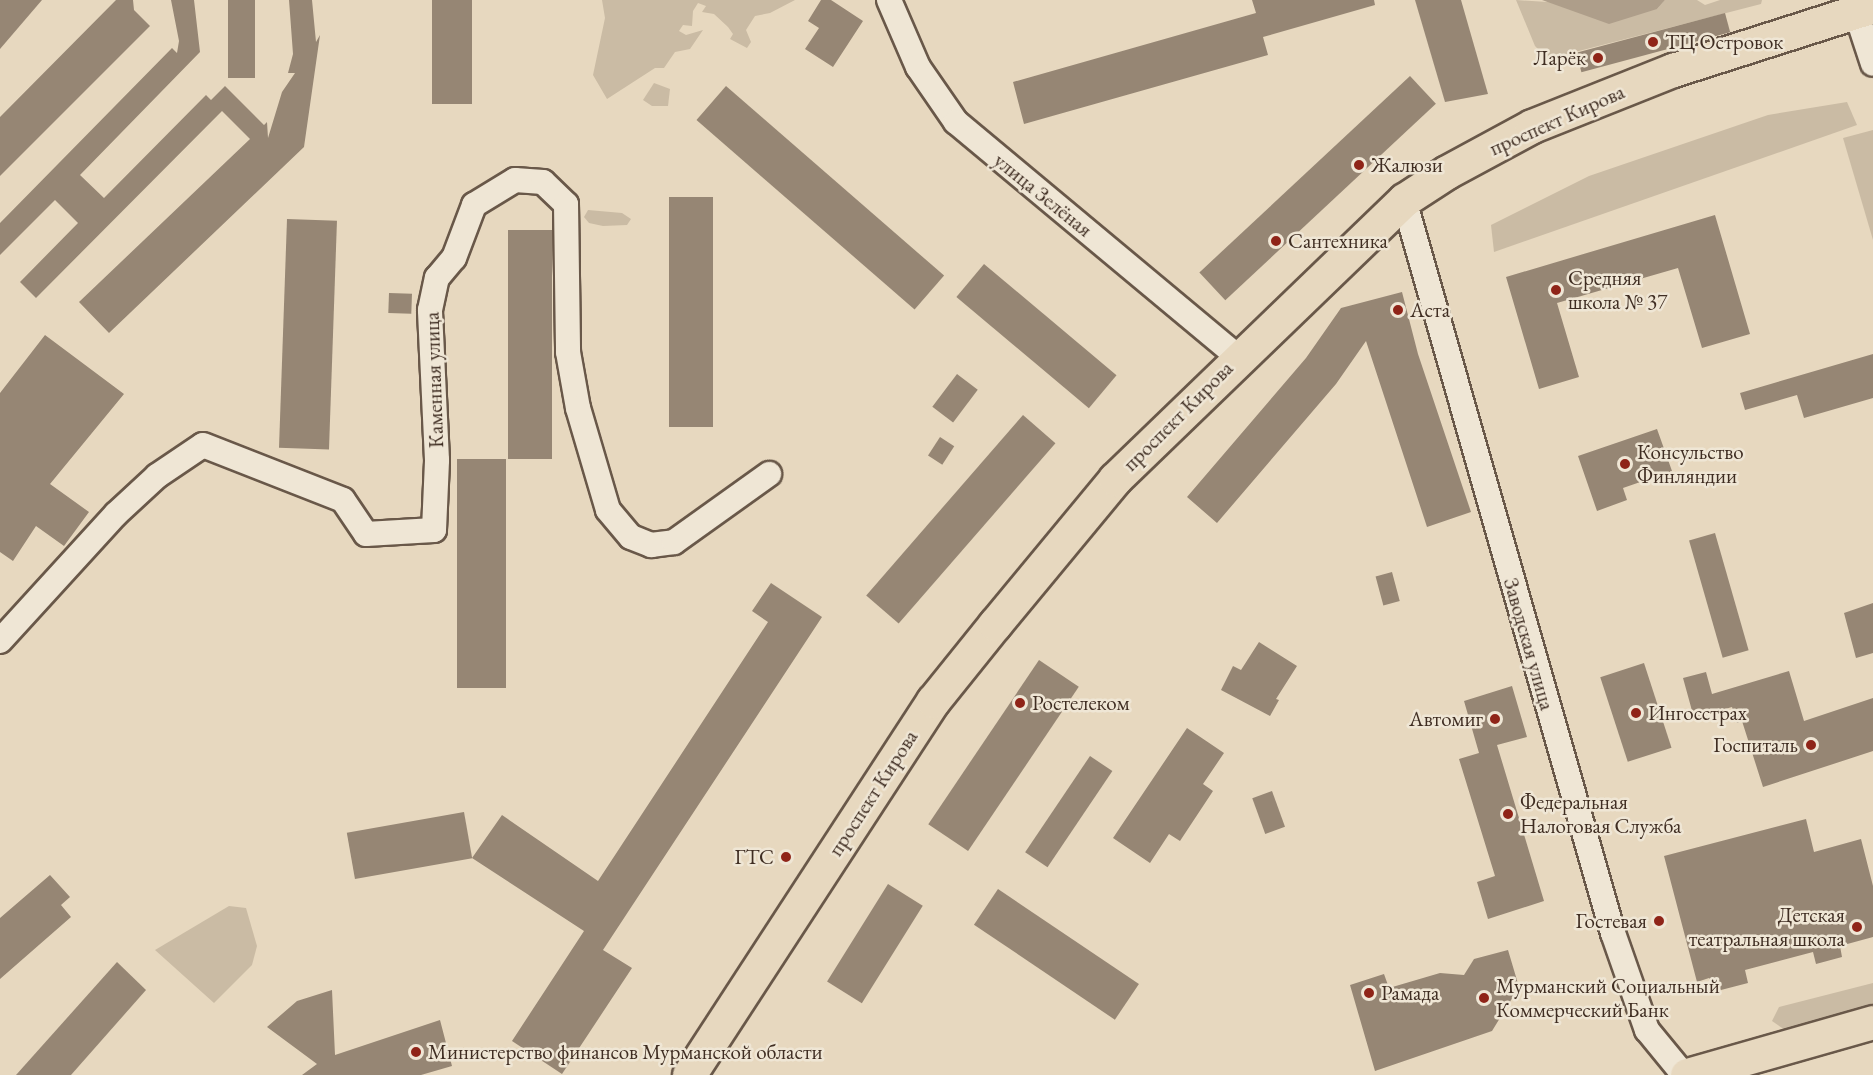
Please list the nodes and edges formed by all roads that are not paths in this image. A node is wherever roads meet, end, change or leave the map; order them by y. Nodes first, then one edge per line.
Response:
1 (889, 0) edge
2 (1861, 6) edge
3 (1873, 64) edge
4 (1404, 200) junction
5 (1238, 357) junction
6 (769, 474) dead end
7 (0, 641) edge
8 (1873, 1022) edge
9 (689, 1075) edge
10 (1686, 1075) edge

1 - 5 street, улица Зелёная
2 - 3 street
2 - 4 main road, проспект Кирова
4 - 5 main road, проспект Кирова
4 - 10 street, Заводская улица
5 - 9 main road, проспект Кирова
6 - 7 street, Каменная улица
8 - 10 main road

